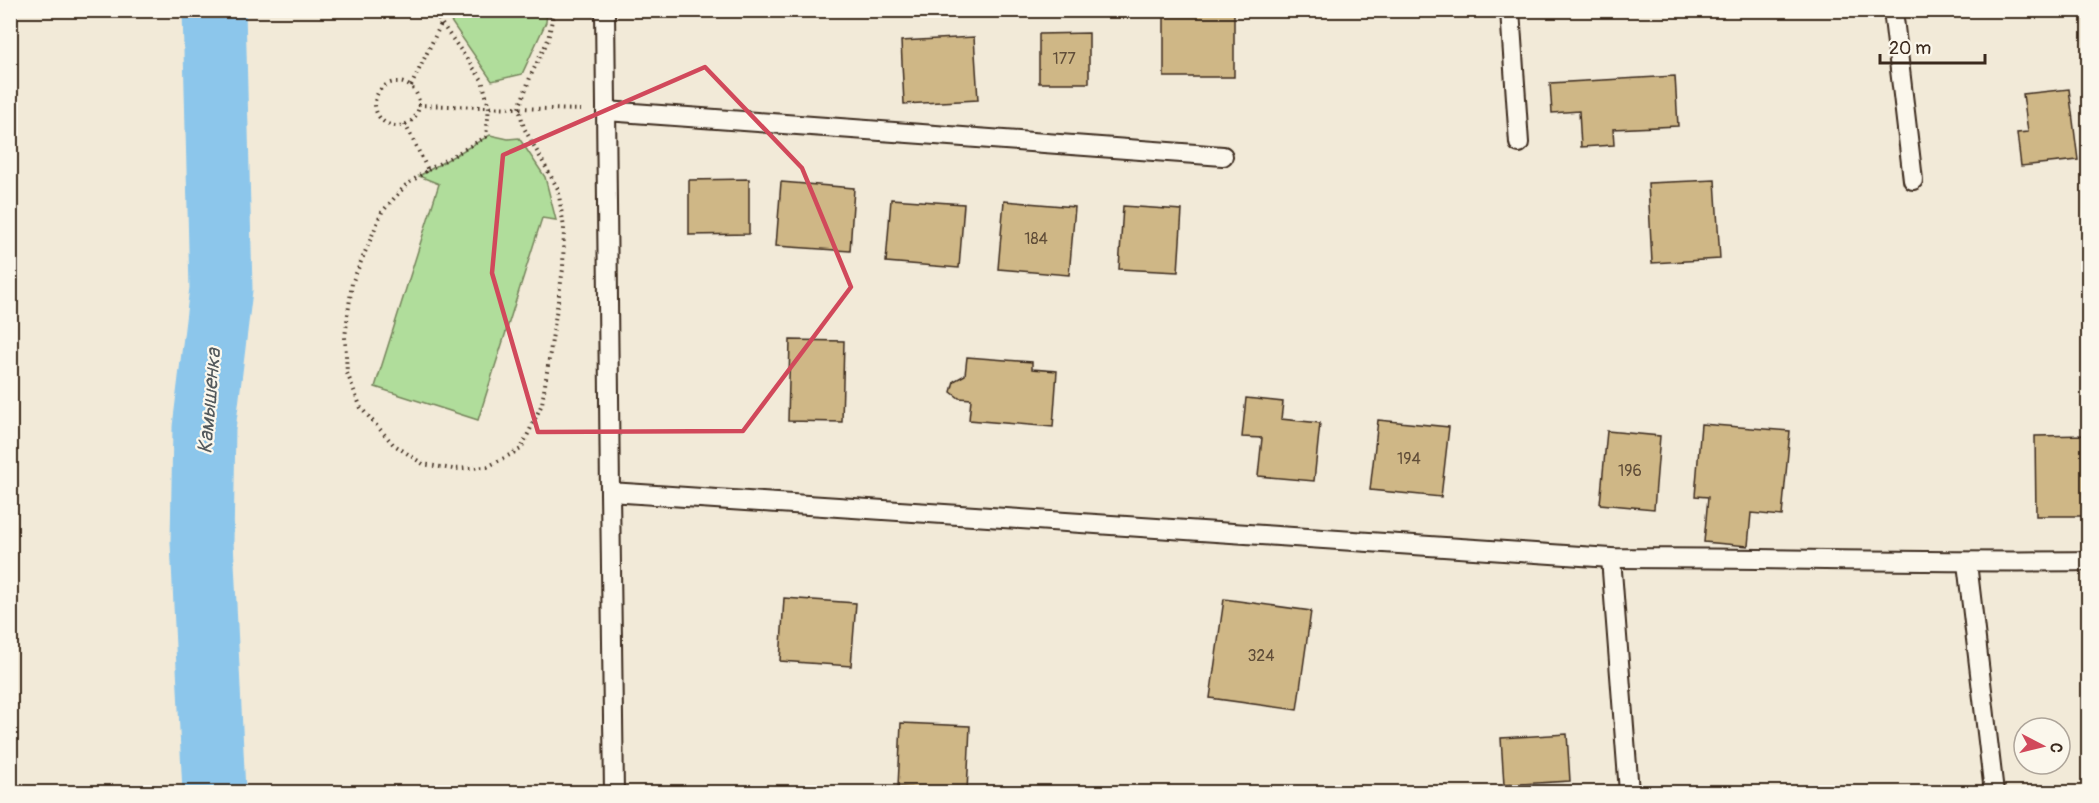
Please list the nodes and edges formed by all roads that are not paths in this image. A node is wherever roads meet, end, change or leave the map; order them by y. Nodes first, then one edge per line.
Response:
1 (605, 10) edge
2 (1510, 10) edge
3 (1893, 10) edge
4 (606, 111) junction
5 (1519, 143) dead end
6 (1224, 156) dead end
7 (1914, 180) dead end
8 (610, 492) junction
9 (1611, 558) junction
10 (2088, 561) edge
11 (1966, 563) junction
12 (614, 792) edge
13 (1629, 792) edge
14 (1994, 792) edge

1 - 4 lane
2 - 5 lane
3 - 7 lane
4 - 6 lane
4 - 8 lane
8 - 9 lane
8 - 12 lane
9 - 11 lane
9 - 13 lane
10 - 11 lane
11 - 14 lane

